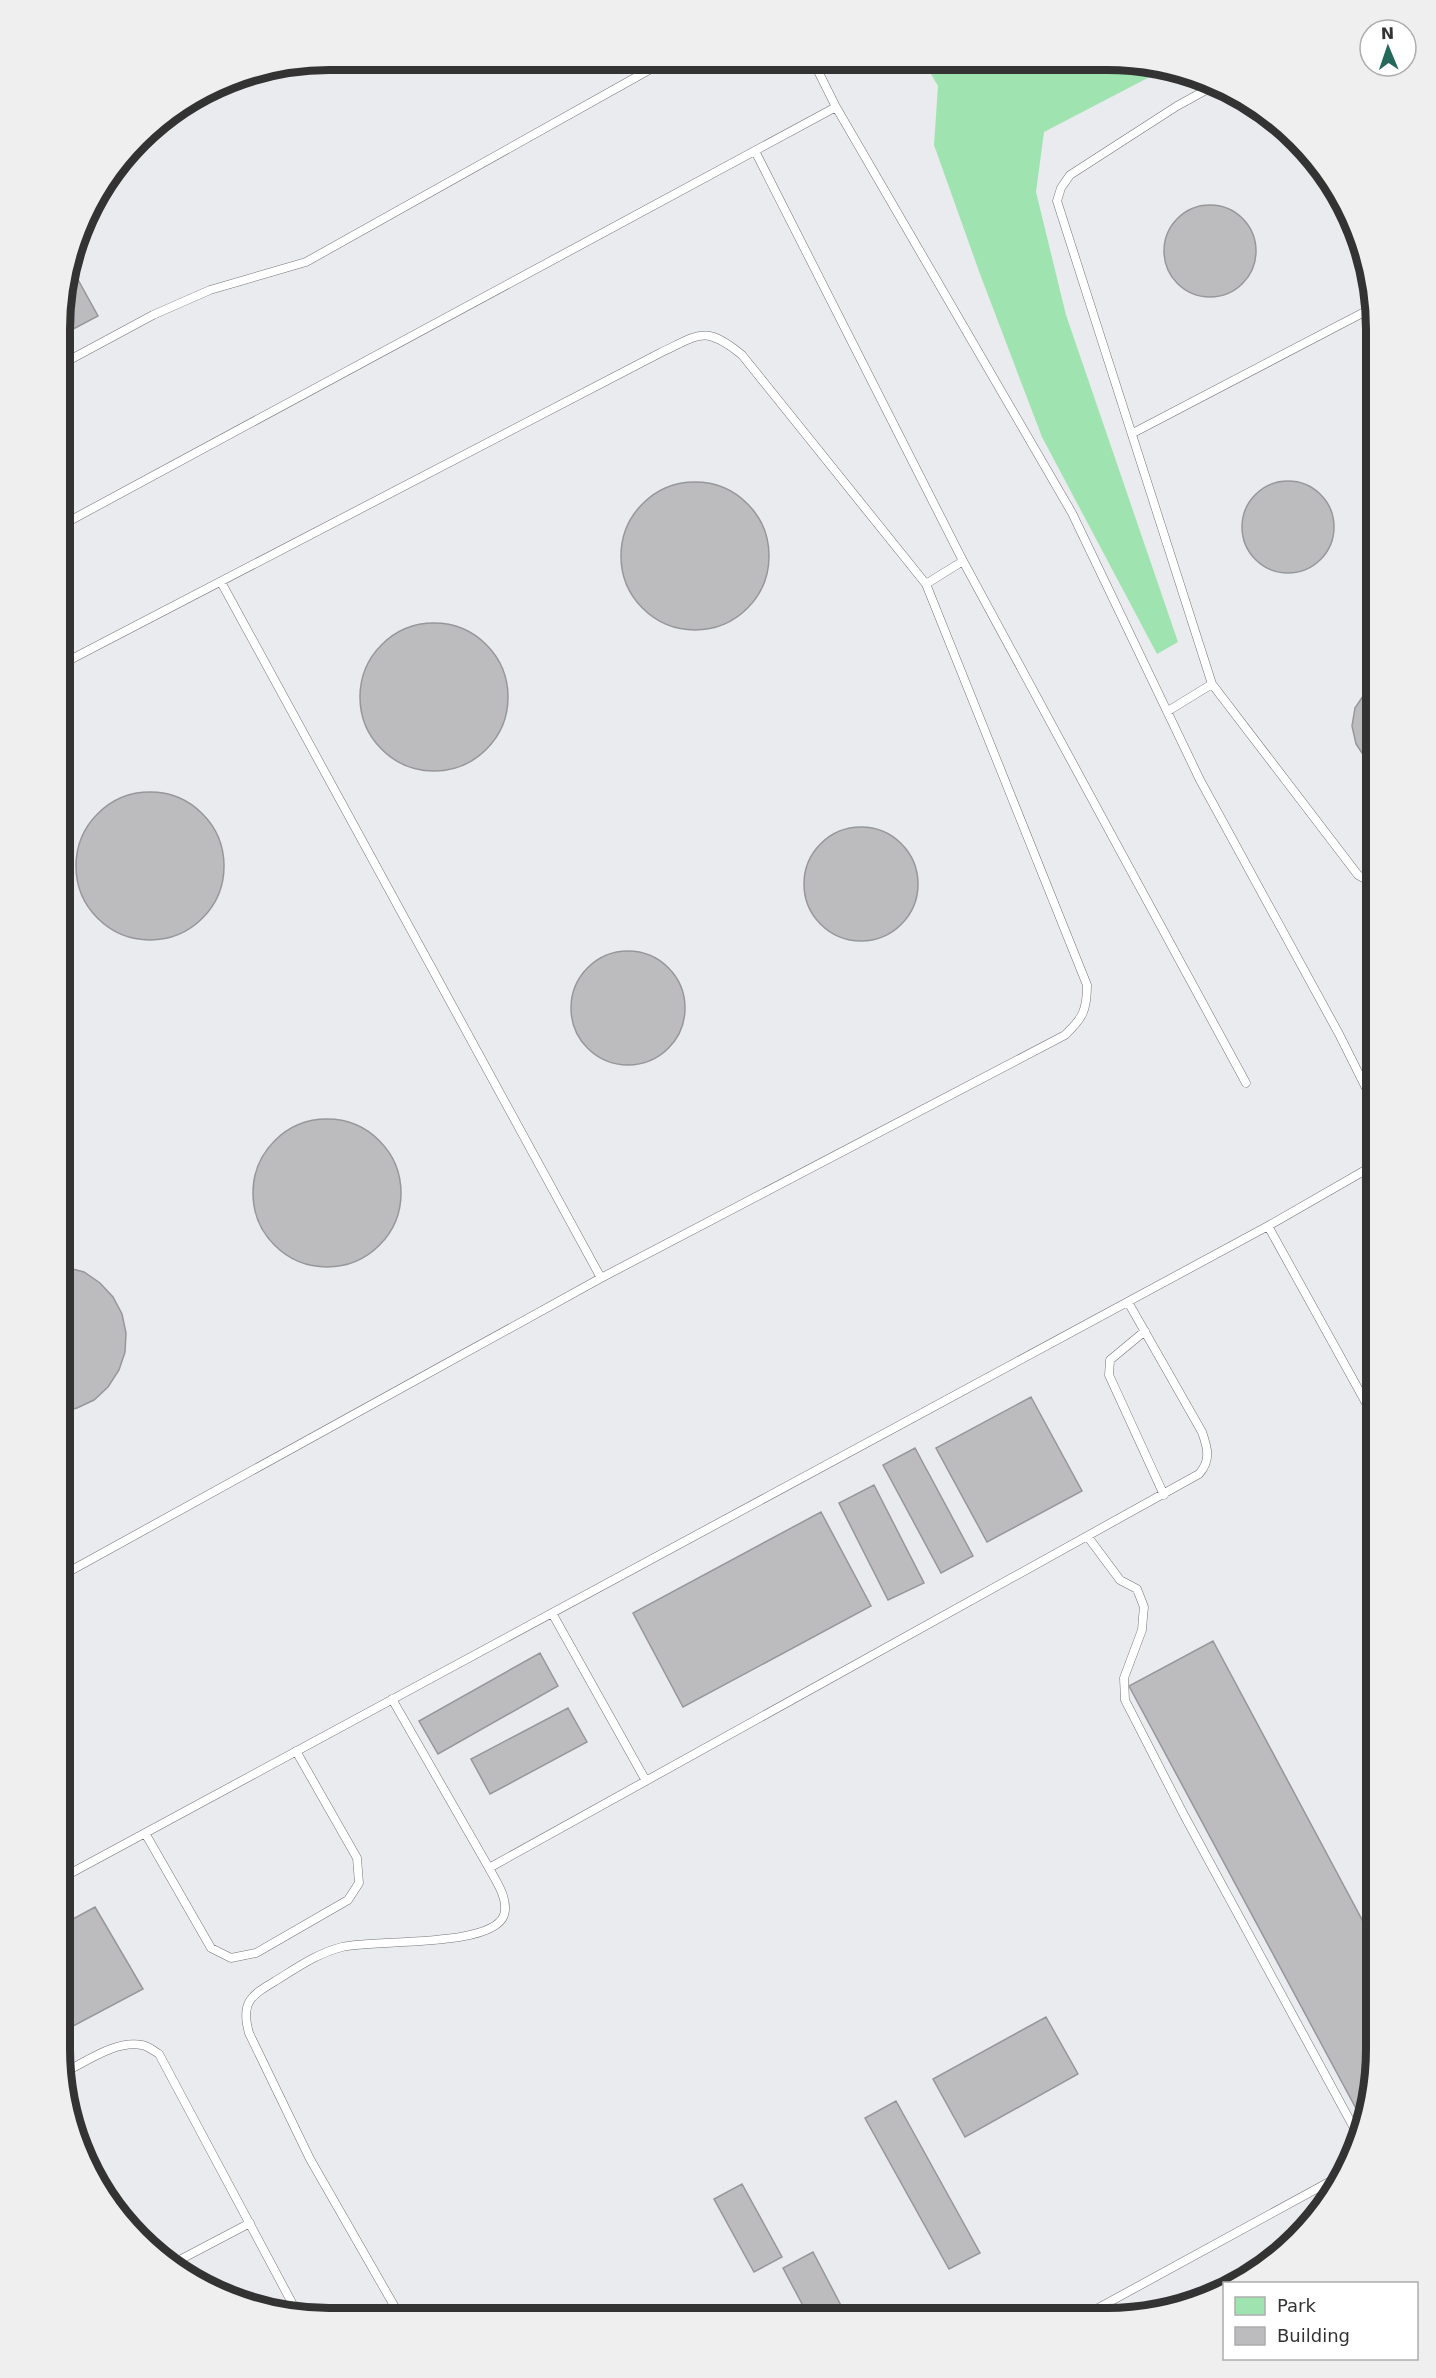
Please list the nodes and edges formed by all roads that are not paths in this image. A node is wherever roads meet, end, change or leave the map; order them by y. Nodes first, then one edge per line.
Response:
1 (649, 70) edge
2 (818, 70) edge
3 (1206, 90) edge
4 (836, 107) junction
5 (755, 151) junction
6 (1365, 312) edge
7 (70, 360) edge
8 (1133, 433) junction
9 (70, 521) edge
10 (963, 561) junction
11 (221, 582) junction
12 (927, 584) junction
13 (70, 660) edge
14 (1212, 684) junction
15 (1168, 711) junction
16 (1366, 879) edge
17 (1246, 1083) dead end
18 (1366, 1089) edge
19 (1366, 1170) edge
20 (1268, 1226) junction
21 (601, 1278) junction
22 (1128, 1302) junction
23 (1145, 1331) junction
24 (1366, 1403) edge
25 (1164, 1495) junction
26 (1088, 1537) junction
27 (70, 1571) edge
28 (552, 1612) junction
29 (393, 1699) junction
30 (296, 1751) junction
31 (646, 1780) junction
32 (145, 1833) junction
33 (489, 1868) junction
34 (70, 1874) edge
35 (71, 2069) edge
36 (1354, 2127) edge
37 (1328, 2182) edge
38 (250, 2223) junction
39 (180, 2260) edge
40 (293, 2305) edge
41 (395, 2308) edge
42 (1098, 2308) edge

1 - 7 lane
2 - 4 lane
3 - 8 lane
4 - 5 lane
4 - 15 lane
5 - 9 lane
5 - 10 lane
6 - 8 lane
8 - 14 lane
10 - 12 lane
10 - 17 lane
11 - 12 lane
11 - 13 lane
11 - 21 lane
12 - 21 lane
14 - 15 lane
14 - 16 lane
15 - 18 lane
19 - 20 lane
20 - 22 lane
20 - 24 lane
21 - 27 lane
22 - 23 lane
22 - 28 lane
23 - 25 lane
23 - 25 lane
25 - 26 lane
26 - 31 lane
26 - 36 lane
28 - 29 lane
28 - 31 lane
29 - 30 lane
29 - 33 lane
30 - 32 lane
30 - 32 lane
31 - 33 lane
32 - 34 lane
33 - 41 lane
35 - 38 lane
37 - 42 lane
38 - 39 lane
38 - 40 lane

